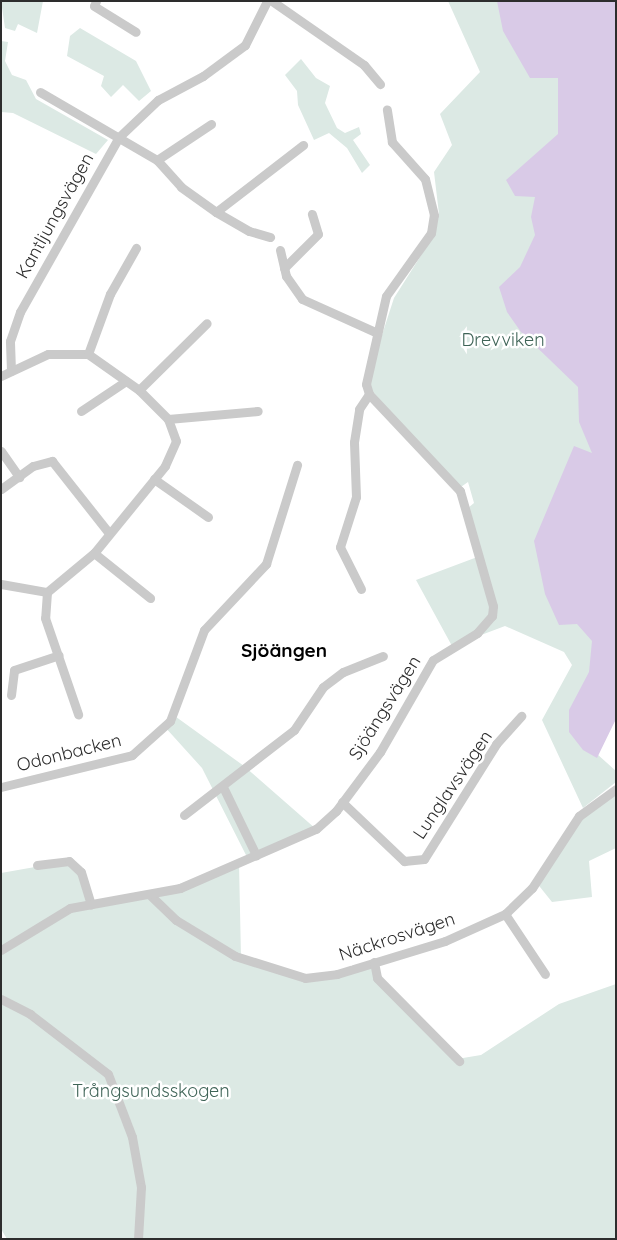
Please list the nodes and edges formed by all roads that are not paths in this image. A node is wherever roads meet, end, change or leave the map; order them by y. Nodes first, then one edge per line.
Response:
1 (96, 1) edge
2 (267, 1) edge
3 (272, 1) edge
4 (136, 32) dead end
5 (380, 84) dead end
6 (40, 92) dead end
7 (387, 109) dead end
8 (211, 124) dead end
9 (119, 136) junction
10 (303, 145) dead end
11 (157, 160) junction
12 (216, 212) junction
13 (312, 214) dead end
14 (270, 237) dead end
15 (136, 248) dead end
16 (280, 250) dead end
17 (284, 268) junction
18 (207, 323) dead end
19 (375, 332) junction
20 (88, 354) junction
21 (11, 371) junction
22 (1, 376) edge
23 (126, 381) junction
24 (139, 390) junction
25 (369, 394) junction
26 (81, 411) dead end
27 (258, 411) dead end
28 (168, 419) junction
29 (1, 451) edge
30 (297, 465) dead end
31 (19, 477) junction
32 (154, 479) junction
33 (1, 489) edge
34 (208, 517) dead end
35 (108, 532) junction
36 (94, 553) junction
37 (1, 584) edge
38 (361, 589) dead end
39 (47, 592) junction
40 (150, 598) dead end
41 (59, 654) junction
42 (383, 656) dead end
43 (11, 695) dead end
44 (78, 714) dead end
45 (521, 716) dead end
46 (1, 787) edge
47 (223, 787) junction
48 (616, 789) edge
49 (342, 802) junction
50 (184, 814) dead end
51 (256, 855) junction
52 (37, 865) dead end
53 (150, 895) junction
54 (91, 904) junction
55 (505, 914) junction
56 (1, 950) edge
57 (374, 962) junction
58 (545, 974) dead end
59 (1, 999) edge
60 (458, 1061) dead end
61 (138, 1239) edge

1 - 4 street
2 - 9 street, Kantljungsvägen
3 - 5 street
6 - 9 street
7 - 19 street
8 - 11 street
9 - 11 street
9 - 21 street, Kantljungsvägen
10 - 12 street
11 - 12 street
12 - 14 street
13 - 17 street
15 - 20 street
16 - 17 street
17 - 19 street
18 - 24 street
19 - 25 street
20 - 21 street
20 - 23 street
21 - 22 street
23 - 24 street
23 - 26 street
24 - 28 street
25 - 38 street
25 - 49 street, Sjöängsvägen
27 - 28 street
28 - 32 street
29 - 31 street
30 - 46 street, Odonbacken
31 - 33 street
31 - 35 street
32 - 34 street
32 - 35 street
35 - 36 street
36 - 39 street
36 - 40 street
37 - 39 street
39 - 41 street
41 - 43 street
41 - 44 street
42 - 47 street
45 - 49 street, Lunglavsvägen
47 - 50 street
47 - 51 street
48 - 55 street, Näckrosvägen
49 - 51 street, Sjöängsvägen
51 - 53 street, Sjöängsvägen
52 - 54 street
53 - 54 street, Sjöängsvägen
53 - 57 street, Näckrosvägen
54 - 56 street, Sjöängsvägen
55 - 57 street, Näckrosvägen
55 - 58 street
57 - 60 street
59 - 61 street

